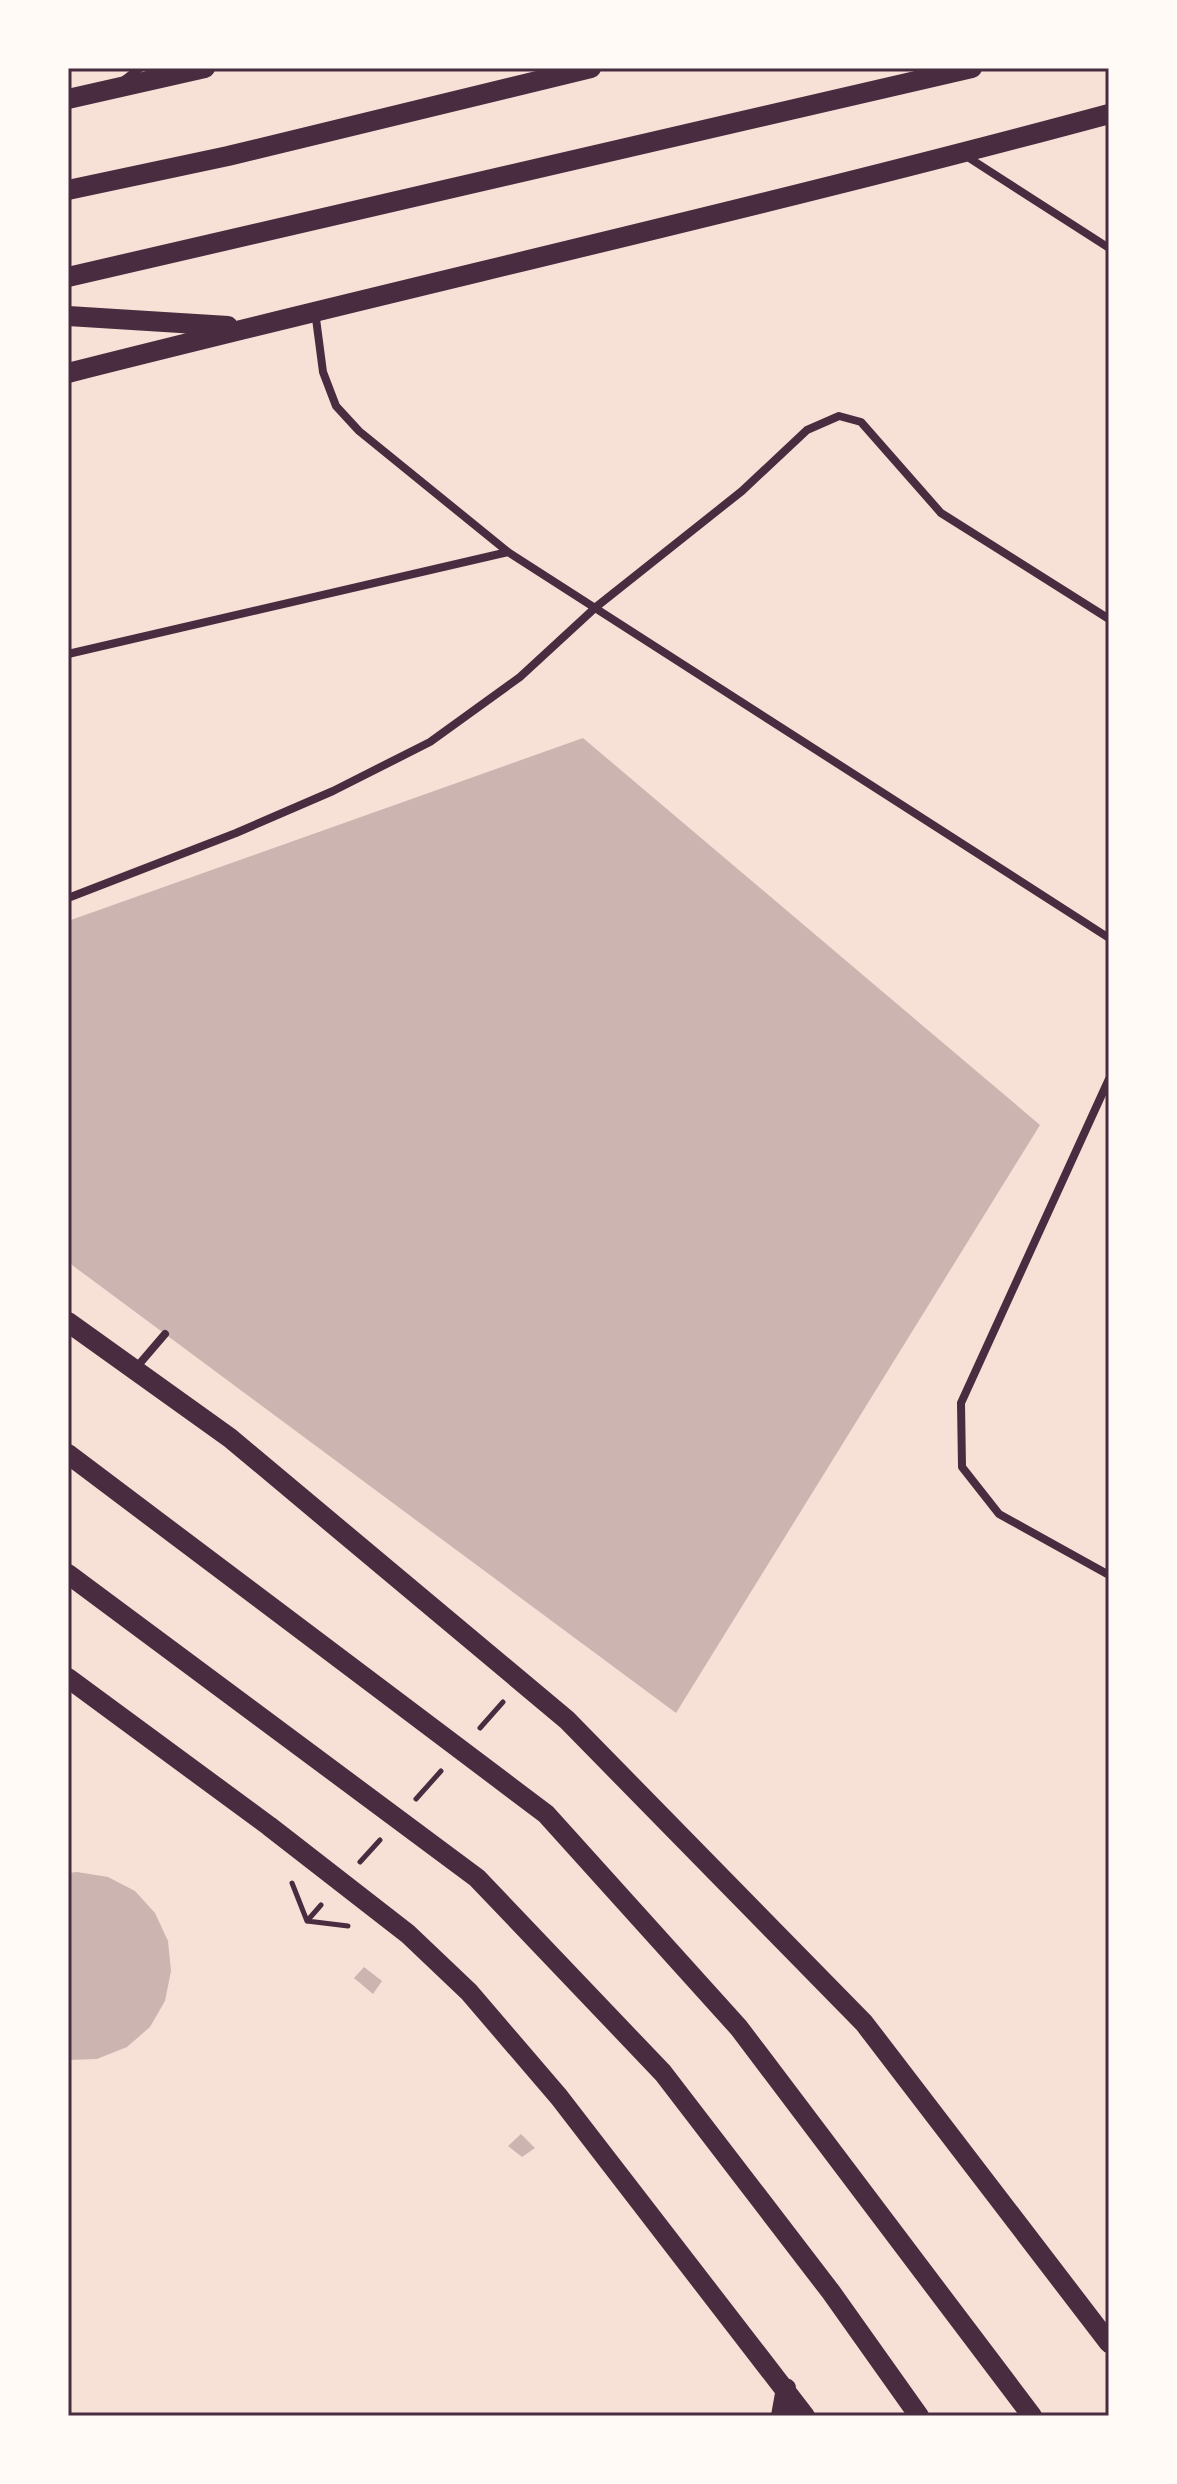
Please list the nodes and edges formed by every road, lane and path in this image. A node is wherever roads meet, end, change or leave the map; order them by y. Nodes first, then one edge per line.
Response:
1 (140, 68) edge
2 (205, 68) edge
3 (591, 68) edge
4 (972, 68) edge
5 (114, 88) junction
6 (68, 99) edge
7 (1109, 114) edge
8 (962, 154) junction
9 (68, 190) edge
10 (1109, 248) edge
11 (68, 277) edge
12 (315, 310) junction
13 (68, 316) edge
14 (248, 327) junction
15 (68, 373) edge
16 (508, 552) junction
17 (596, 607) junction
18 (1109, 619) edge
19 (68, 654) edge
20 (68, 898) edge
21 (1109, 938) edge
22 (1109, 1079) edge
23 (68, 1322) edge
24 (165, 1334) dead end
25 (134, 1369) junction
26 (68, 1454) edge
27 (68, 1574) edge
28 (1109, 1575) edge
29 (68, 1678) edge
30 (507, 1698) dead end
31 (475, 1733) dead end
32 (444, 1768) dead end
33 (412, 1804) dead end
34 (381, 1839) dead end
35 (360, 1862) dead end
36 (328, 1897) dead end
37 (307, 1921) dead end
38 (1109, 2343) edge
39 (786, 2388) junction
40 (781, 2416) edge
41 (805, 2416) edge
42 (919, 2416) edge
43 (1032, 2416) edge

1 - 5 street
2 - 5 main road
3 - 9 main road
4 - 11 main road
5 - 6 main road
7 - 8 main road
8 - 10 street
8 - 12 main road
12 - 14 main road
12 - 16 street
13 - 14 main road
14 - 15 main road
16 - 17 street
16 - 19 street
17 - 18 street
17 - 20 street
17 - 21 street
22 - 28 street
23 - 25 main road
24 - 25 street
25 - 38 main road
26 - 43 main road
27 - 42 main road
29 - 39 main road
30 - 31 path
32 - 33 path
34 - 35 path
36 - 37 path
39 - 40 main road
39 - 41 main road

